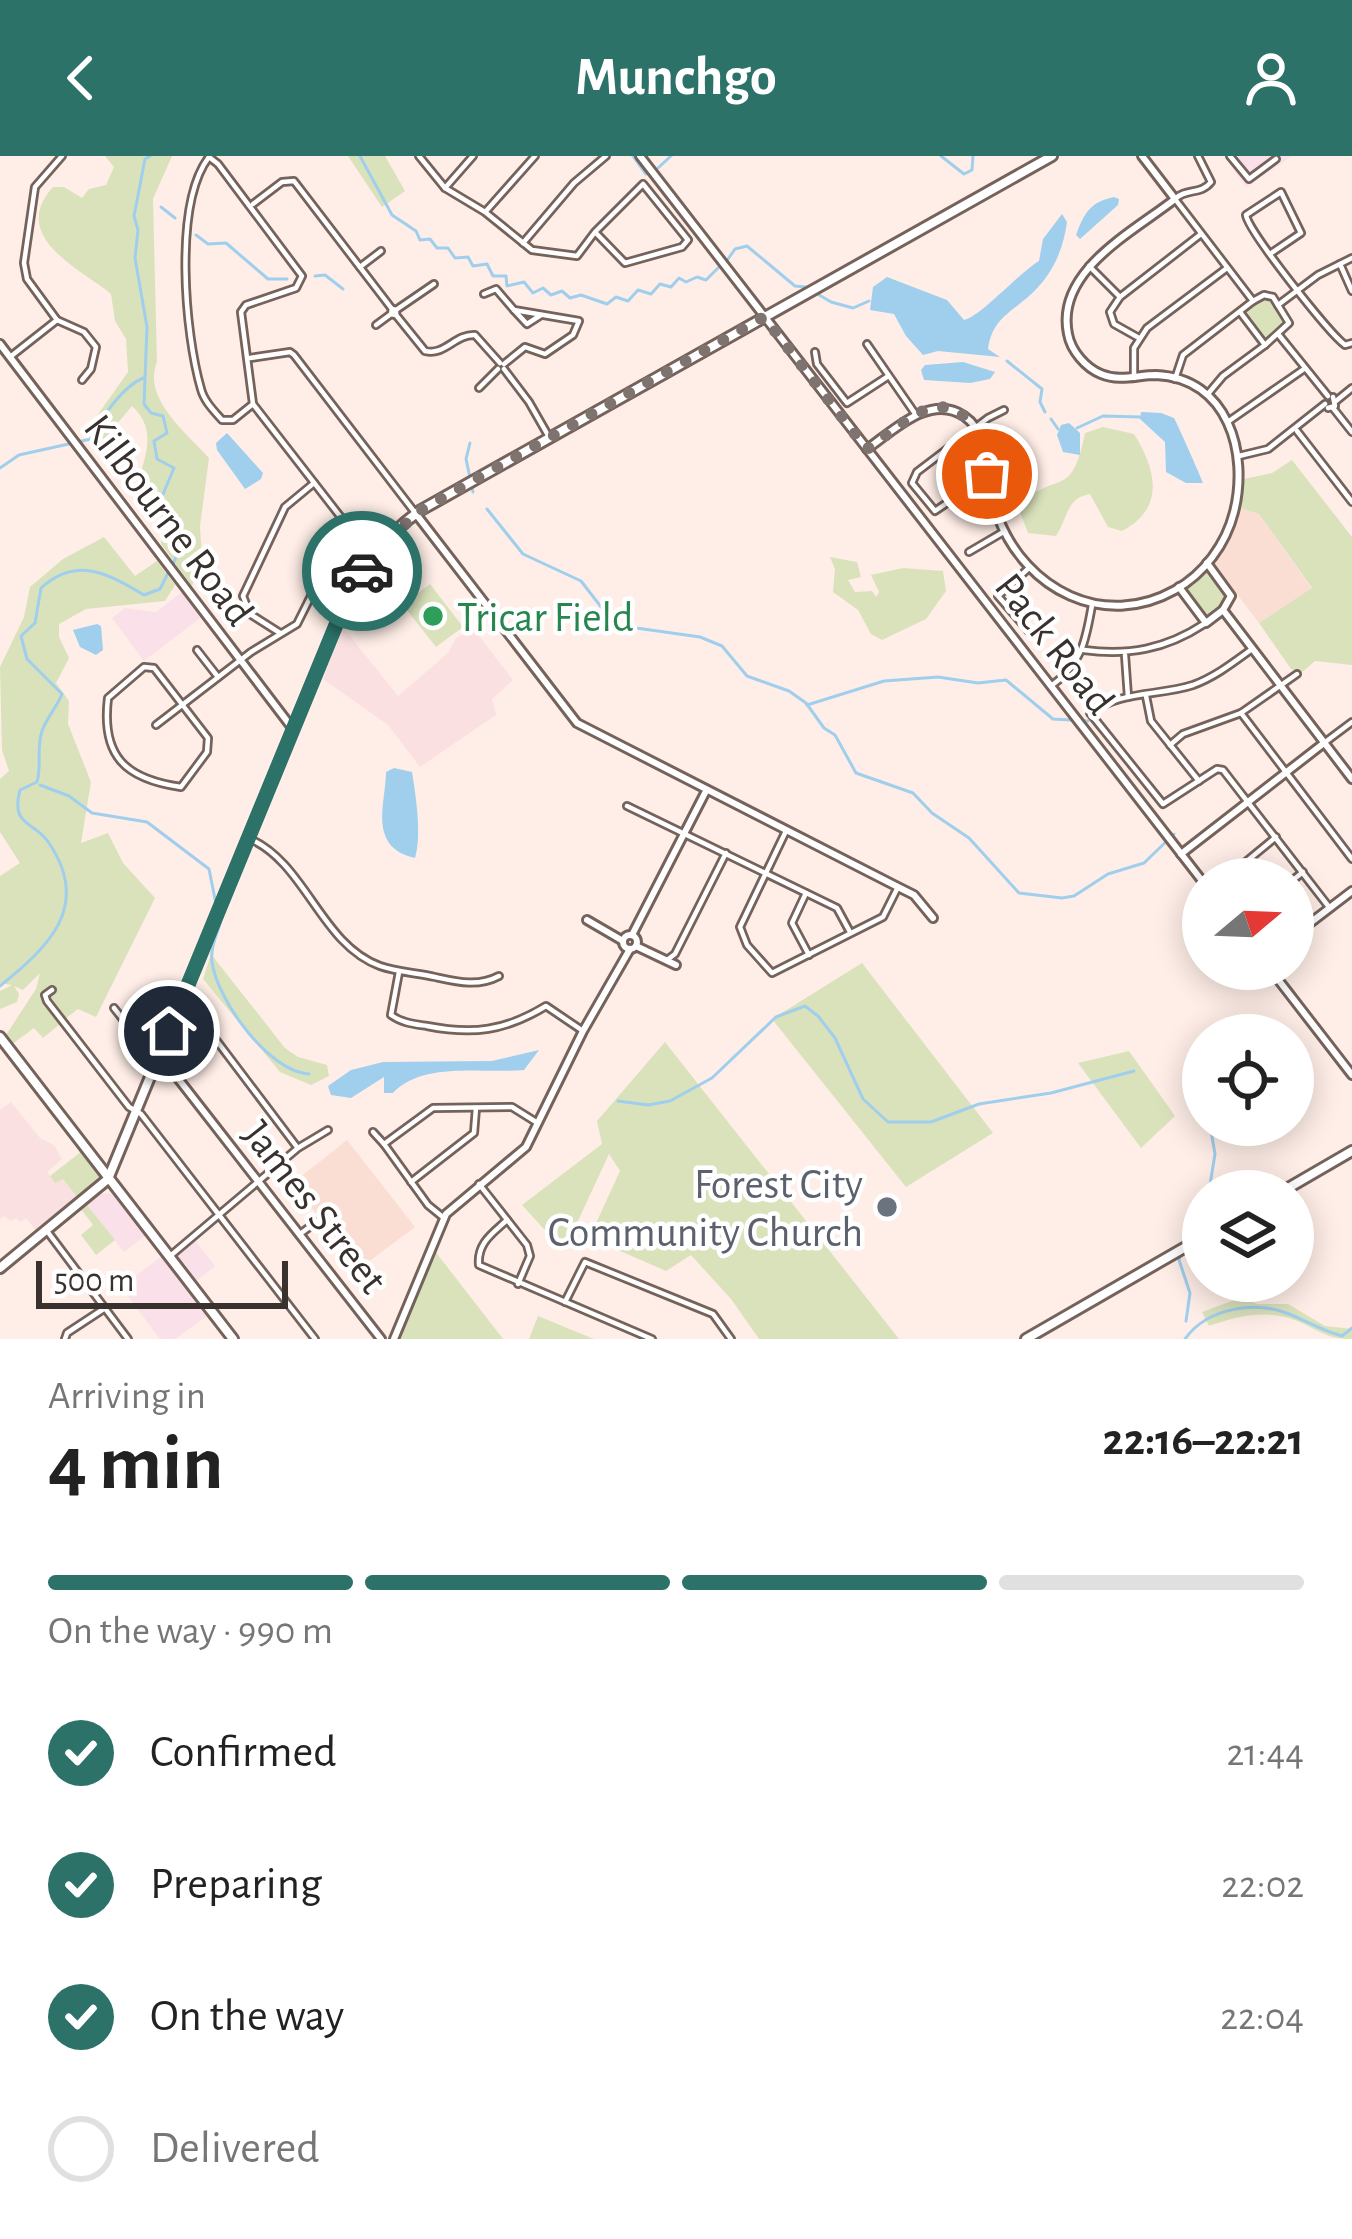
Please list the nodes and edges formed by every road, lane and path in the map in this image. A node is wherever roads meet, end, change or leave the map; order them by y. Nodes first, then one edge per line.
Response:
1 (62, 156) edge
2 (419, 156) edge
3 (473, 156) edge
4 (535, 156) edge
5 (606, 156) edge
6 (640, 156) edge
7 (1052, 156) edge
8 (1142, 156) edge
9 (1198, 156) edge
10 (1230, 156) edge
11 (1277, 157) edge
12 (445, 188) junction
13 (1175, 199) junction
14 (251, 206) junction
15 (485, 212) junction
16 (595, 232) junction
17 (1201, 234) junction
18 (523, 243) junction
19 (381, 251) dead end
20 (1270, 254) junction
21 (1352, 258) edge
22 (1340, 264) junction
23 (1089, 266) junction
24 (360, 267) junction
25 (1227, 268) junction
26 (434, 284) dead end
27 (1298, 289) junction
28 (1352, 291) edge
29 (484, 294) dead end
30 (1120, 297) junction
31 (1253, 301) junction
32 (1278, 305) junction
33 (514, 310) junction
34 (394, 312) junction
35 (1240, 312) junction
36 (541, 315) junction
37 (764, 317) junction
38 (57, 320) junction
39 (376, 325) dead end
40 (1278, 334) junction
41 (1138, 338) junction
42 (1352, 343) edge
43 (0, 344) edge
44 (867, 344) dead end
45 (1265, 344) junction
46 (814, 352) dead end
47 (10, 357) junction
48 (248, 358) junction
49 (502, 366) junction
50 (1304, 368) junction
51 (887, 377) junction
52 (1134, 378) junction
53 (1175, 379) junction
54 (82, 380) dead end
55 (479, 388) dead end
56 (1352, 388) edge
57 (1208, 395) junction
58 (1331, 402) junction
59 (253, 404) junction
60 (1004, 410) dead end
61 (916, 415) junction
62 (1229, 421) junction
63 (975, 428) junction
64 (1296, 429) junction
65 (1352, 432) edge
66 (549, 436) junction
67 (867, 449) junction
68 (1239, 456) junction
69 (1019, 470) dead end
70 (988, 482) junction
71 (315, 483) junction
72 (1352, 502) edge
73 (416, 514) junction
74 (1005, 530) junction
75 (969, 552) dead end
76 (1207, 563) junction
77 (1030, 567) junction
78 (1180, 587) junction
79 (1092, 605) junction
80 (1222, 610) junction
81 (1206, 623) junction
82 (280, 633) junction
83 (1032, 634) dead end
84 (1252, 649) junction
85 (197, 650) dead end
86 (1084, 650) junction
87 (1125, 652) junction
88 (240, 661) junction
89 (1297, 674) dead end
90 (218, 677) junction
91 (1282, 685) junction
92 (1051, 686) junction
93 (1146, 696) junction
94 (1128, 698) junction
95 (182, 705) junction
96 (1241, 713) junction
97 (1352, 722) edge
98 (156, 725) dead end
99 (293, 729) junction
100 (1324, 743) junction
101 (1170, 745) junction
102 (1287, 772) junction
103 (1352, 779) edge
104 (1199, 781) junction
105 (706, 791) junction
106 (1249, 800) junction
107 (627, 806) dead end
108 (786, 831) junction
109 (685, 832) junction
110 (1276, 837) junction
111 (248, 838) junction
112 (726, 853) junction
113 (1181, 854) junction
114 (1184, 858) edge
115 (1250, 858) edge
116 (1293, 858) edge
117 (1352, 859) edge
118 (766, 873) junction
119 (1314, 886) edge
120 (898, 887) junction
121 (1352, 891) edge
122 (806, 893) junction
123 (1329, 908) junction
124 (933, 918) dead end
125 (587, 920) dead end
126 (1314, 920) edge
127 (850, 932) junction
128 (630, 941) junction
129 (808, 955) junction
130 (672, 961) joint
131 (400, 970) junction
132 (499, 976) dead end
133 (52, 990) dead end
134 (1286, 990) edge
135 (178, 1007) junction
136 (114, 1008) dead end
137 (583, 1031) junction
138 (0, 1037) edge
139 (157, 1058) junction
140 (1352, 1075) edge
141 (476, 1108) junction
142 (136, 1111) junction
143 (539, 1124) junction
144 (328, 1130) dead end
145 (373, 1132) dead end
146 (383, 1144) junction
147 (298, 1148) junction
148 (1352, 1151) edge
149 (1314, 1173) edge
150 (108, 1179) junction
151 (411, 1182) junction
152 (260, 1183) junction
153 (479, 1184) junction
154 (219, 1215) junction
155 (323, 1217) dead end
156 (444, 1218) junction
157 (508, 1220) junction
158 (47, 1232) junction
159 (300, 1234) junction
160 (1182, 1249) edge
161 (169, 1257) junction
162 (0, 1268) edge
163 (518, 1284) junction
164 (566, 1302) junction
165 (104, 1308) junction
166 (229, 1338) edge
167 (65, 1339) edge
168 (128, 1339) edge
169 (315, 1339) edge
170 (381, 1339) edge
171 (394, 1339) edge
172 (652, 1339) edge
173 (731, 1339) edge
174 (1026, 1339) edge

1 - 38 street
2 - 12 street
3 - 12 street
4 - 15 street
5 - 18 street
6 - 37 street, Pack Road
7 - 37 main road
8 - 13 street
9 - 13 street
10 - 11 street
12 - 15 street
13 - 17 street
13 - 23 street
14 - 24 street
14 - 48 street
14 - 59 street
15 - 18 street
16 - 16 street
16 - 18 street
17 - 25 street
17 - 30 street
19 - 24 street
20 - 20 street
20 - 27 street
21 - 22 street
22 - 27 street
22 - 28 street
23 - 30 street
23 - 52 street
24 - 34 street
25 - 31 street
25 - 41 street
26 - 34 street
27 - 32 street
27 - 42 street
29 - 33 street
30 - 41 street
31 - 32 street
31 - 35 street
32 - 40 street
33 - 36 street
33 - 36 street
34 - 39 street
34 - 49 street
35 - 45 street
35 - 53 street
36 - 49 street
37 - 66 main road
37 - 67 street, Pack Road
38 - 47 street
38 - 54 street
40 - 45 street
40 - 50 street
41 - 52 street
43 - 47 street, Kilbourne Road
44 - 51 street
45 - 57 street
46 - 51 street
47 - 88 street, Kilbourne Road
48 - 59 street
48 - 73 street
49 - 55 street
49 - 66 street
50 - 58 street
50 - 62 street
51 - 61 street
52 - 53 street
53 - 57 street
56 - 58 street
57 - 62 street
58 - 64 street
58 - 65 street
59 - 71 street
60 - 63 street
61 - 63 street
61 - 67 street
62 - 68 street
63 - 70 street
63 - 70 street
64 - 68 street
64 - 72 street
66 - 73 main road
67 - 92 street, Pack Road
68 - 76 street
69 - 70 street
70 - 74 street
71 - 82 street
71 - 82 street
73 - 99 main road
73 - 105 street
74 - 75 street
74 - 77 street
76 - 78 street
76 - 80 street
77 - 79 street
77 - 83 street
78 - 79 street
78 - 81 street
79 - 86 street
80 - 81 street
80 - 84 street
81 - 87 street
82 - 88 street
84 - 91 street
84 - 93 street
85 - 90 street
86 - 87 street
86 - 92 street
87 - 94 street
88 - 90 street
88 - 99 street, Kilbourne Road
89 - 91 street
90 - 95 street
91 - 96 street
91 - 100 street
92 - 113 street, Pack Road
93 - 94 street
93 - 101 street
94 - 104 street
95 - 95 street
95 - 98 street
96 - 101 street
96 - 102 street
97 - 100 street
99 - 111 main road
100 - 102 street
100 - 103 street
101 - 104 street
102 - 106 street
102 - 117 street
104 - 106 street
105 - 108 street
105 - 109 street
106 - 110 street
106 - 113 street
107 - 109 street
108 - 118 street
108 - 120 street
109 - 112 street
109 - 128 street
110 - 115 street
110 - 116 street
111 - 131 street
111 - 135 main road
112 - 118 street
112 - 130 street
113 - 114 street, Pack Road
118 - 122 street
118 - 129 street
119 - 123 street
120 - 124 street
120 - 127 street
121 - 123 street
122 - 127 street
122 - 129 street
123 - 126 street
125 - 128 street
127 - 129 street
128 - 130 street
128 - 137 street
131 - 132 street
131 - 137 street
133 - 142 street
134 - 140 street
135 - 139 main road
135 - 147 street
136 - 139 street, James Street
137 - 143 street
138 - 150 main road
139 - 142 main road
139 - 152 street, James Street
141 - 143 street
141 - 146 street
141 - 151 street
142 - 150 main road
142 - 154 street
143 - 153 street
144 - 147 street
145 - 146 street
146 - 151 street
147 - 152 street
148 - 149 main road
150 - 158 main road
150 - 161 main road
151 - 156 street
152 - 154 street
152 - 159 street, James Street
153 - 156 street
153 - 157 street
154 - 161 street
154 - 169 street
155 - 159 street
156 - 171 street
157 - 163 street
157 - 163 street
158 - 162 main road
158 - 165 street
159 - 170 street, James Street
160 - 174 main road
161 - 166 main road
163 - 164 street
164 - 172 street
164 - 173 street
165 - 167 street
165 - 168 street

